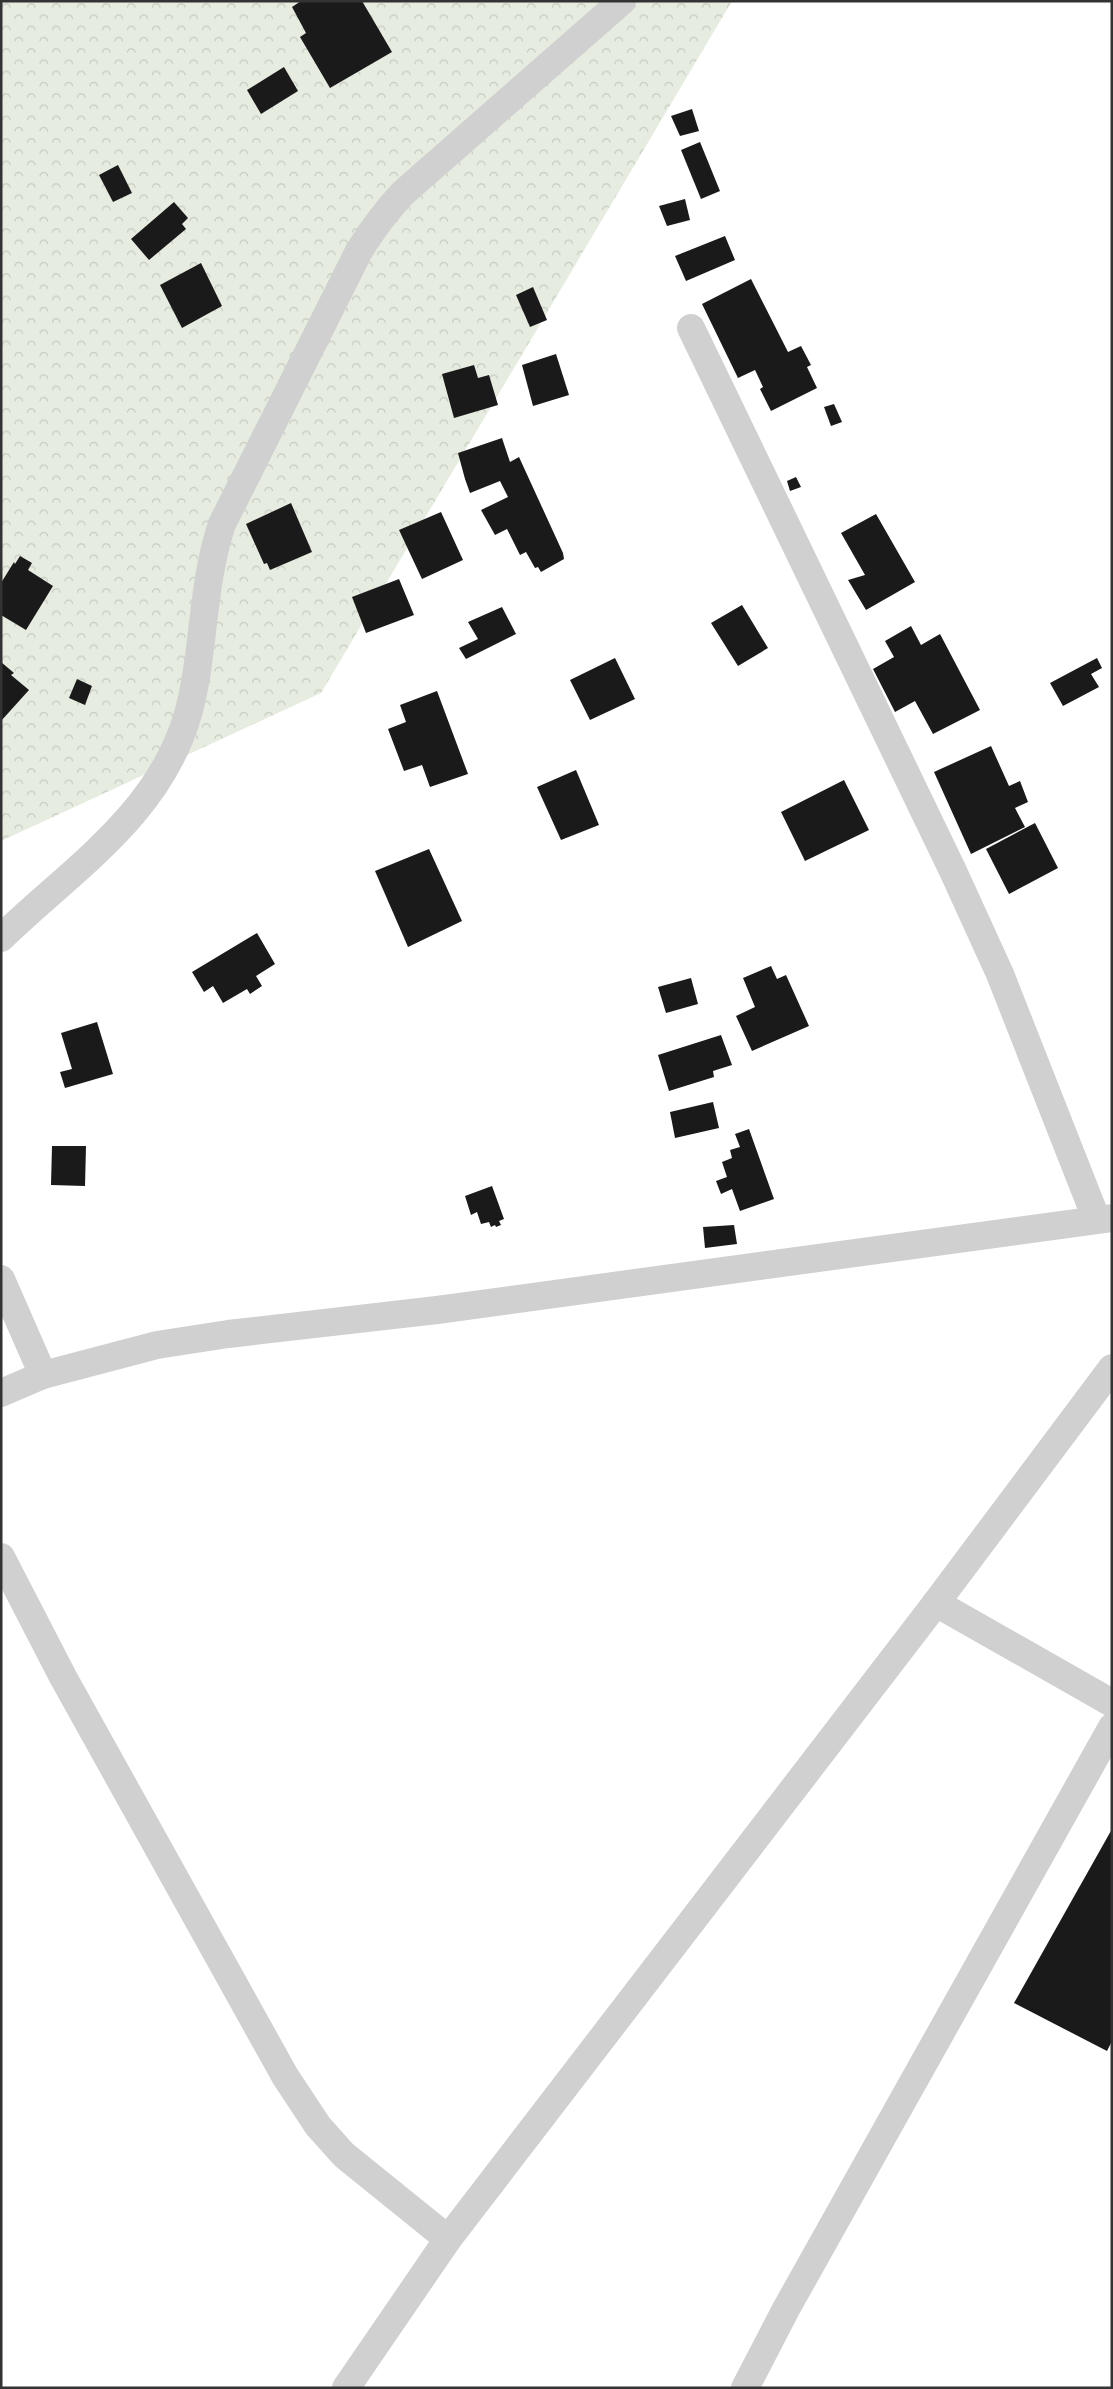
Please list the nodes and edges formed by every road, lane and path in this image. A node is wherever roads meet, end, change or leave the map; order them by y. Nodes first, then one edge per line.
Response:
1 (622, 1) edge
2 (691, 328) dead end
3 (1, 938) edge
4 (1104, 1218) edge
5 (1, 1279) edge
6 (1112, 1368) edge
7 (43, 1375) junction
8 (1, 1393) edge
9 (1, 1557) edge
10 (936, 1603) junction
11 (1112, 1703) edge
12 (1112, 1727) edge
13 (448, 2239) junction
14 (346, 2388) edge
15 (745, 2388) edge

1 - 3 street
2 - 4 street
4 - 7 street
5 - 7 street
6 - 10 street
7 - 8 street
9 - 13 street
10 - 11 street
10 - 13 street
12 - 15 street
13 - 14 street

